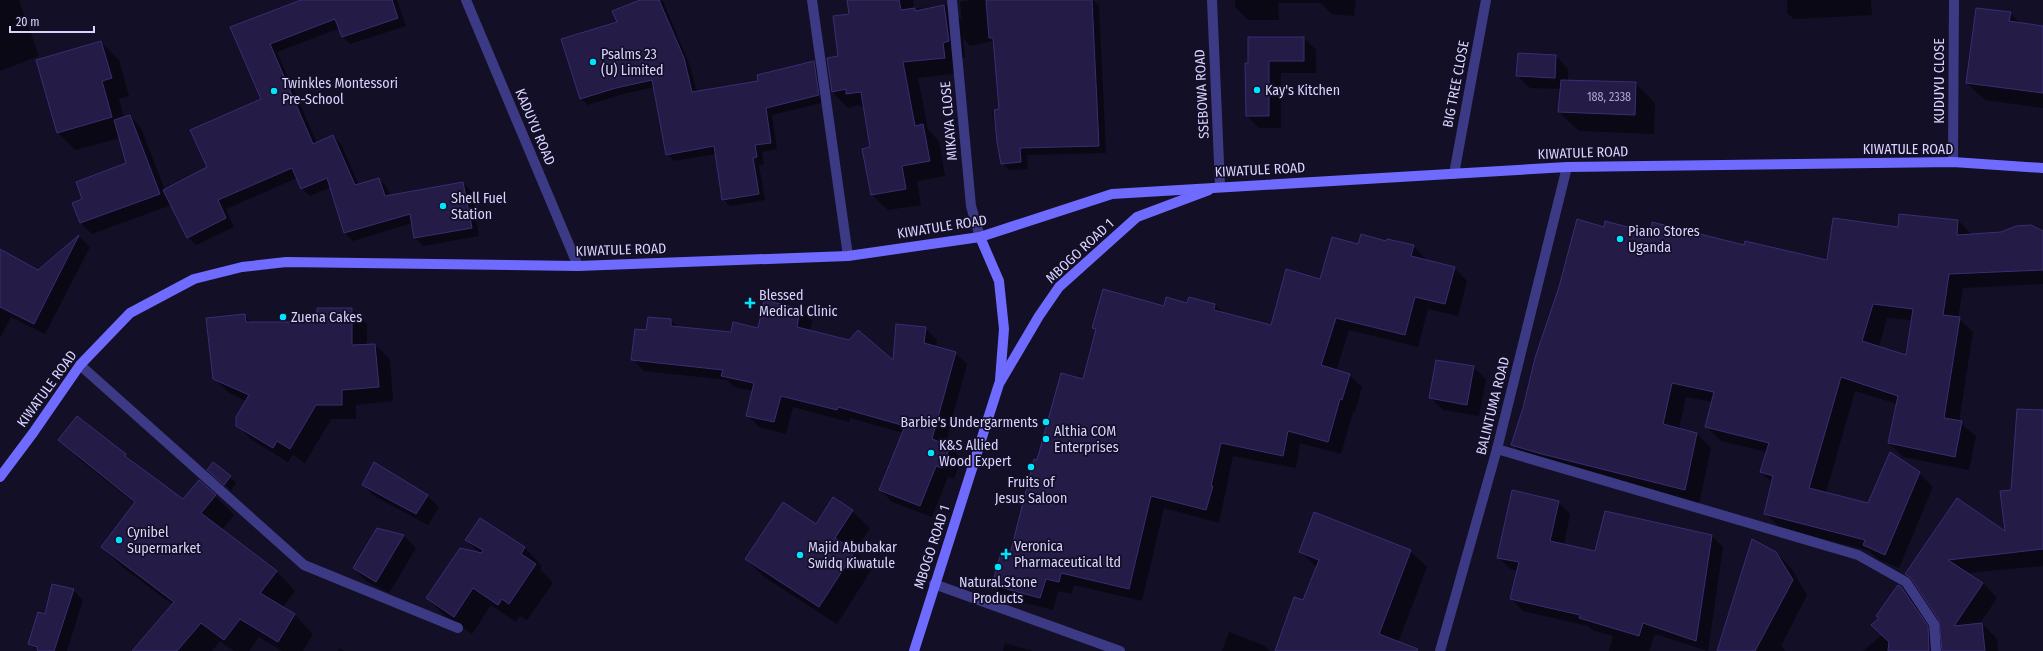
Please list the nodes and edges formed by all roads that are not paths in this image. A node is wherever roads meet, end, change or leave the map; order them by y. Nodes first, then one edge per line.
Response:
1 (466, 0) edge
2 (812, 0) edge
3 (952, 0) edge
4 (1212, 0) edge
5 (1486, 0) edge
6 (1954, 0) edge
7 (1953, 162) junction
8 (1567, 167) junction
9 (2043, 168) edge
10 (1454, 174) junction
11 (1220, 186) junction
12 (980, 237) junction
13 (848, 256) junction
14 (578, 266) junction
15 (80, 365) junction
16 (1000, 384) junction
17 (1497, 449) junction
18 (0, 477) edge
19 (934, 584) junction
20 (458, 628) dead end
21 (914, 651) edge
22 (1120, 651) edge
23 (1440, 651) edge
24 (1936, 651) edge

1 - 14 street, KADUYU ROAD
2 - 13 street
3 - 12 street, MIKAYA CLOSE
4 - 11 street, SSEBOWA ROAD
5 - 10 street, BIG TREE CLOSE
6 - 7 street, KUDUYU CLOSE
7 - 8 main road, KIWATULE ROAD
7 - 9 main road, KIWATULE ROAD
8 - 10 main road, KIWATULE ROAD
8 - 17 street, BALINTUMA ROAD
10 - 11 main road, KIWATULE ROAD
11 - 12 main road, KIWATULE ROAD
11 - 16 main road, MBOGO ROAD 1
12 - 13 main road, KIWATULE ROAD
12 - 16 main road, MBOGO ROAD 1
13 - 14 main road, KIWATULE ROAD
14 - 15 main road, KIWATULE ROAD
15 - 18 main road, KIWATULE ROAD
15 - 20 street
16 - 19 main road, MBOGO ROAD 1
17 - 23 street, BALINTUMA ROAD
17 - 24 street
19 - 21 main road, MBOGO ROAD 1
19 - 22 street

